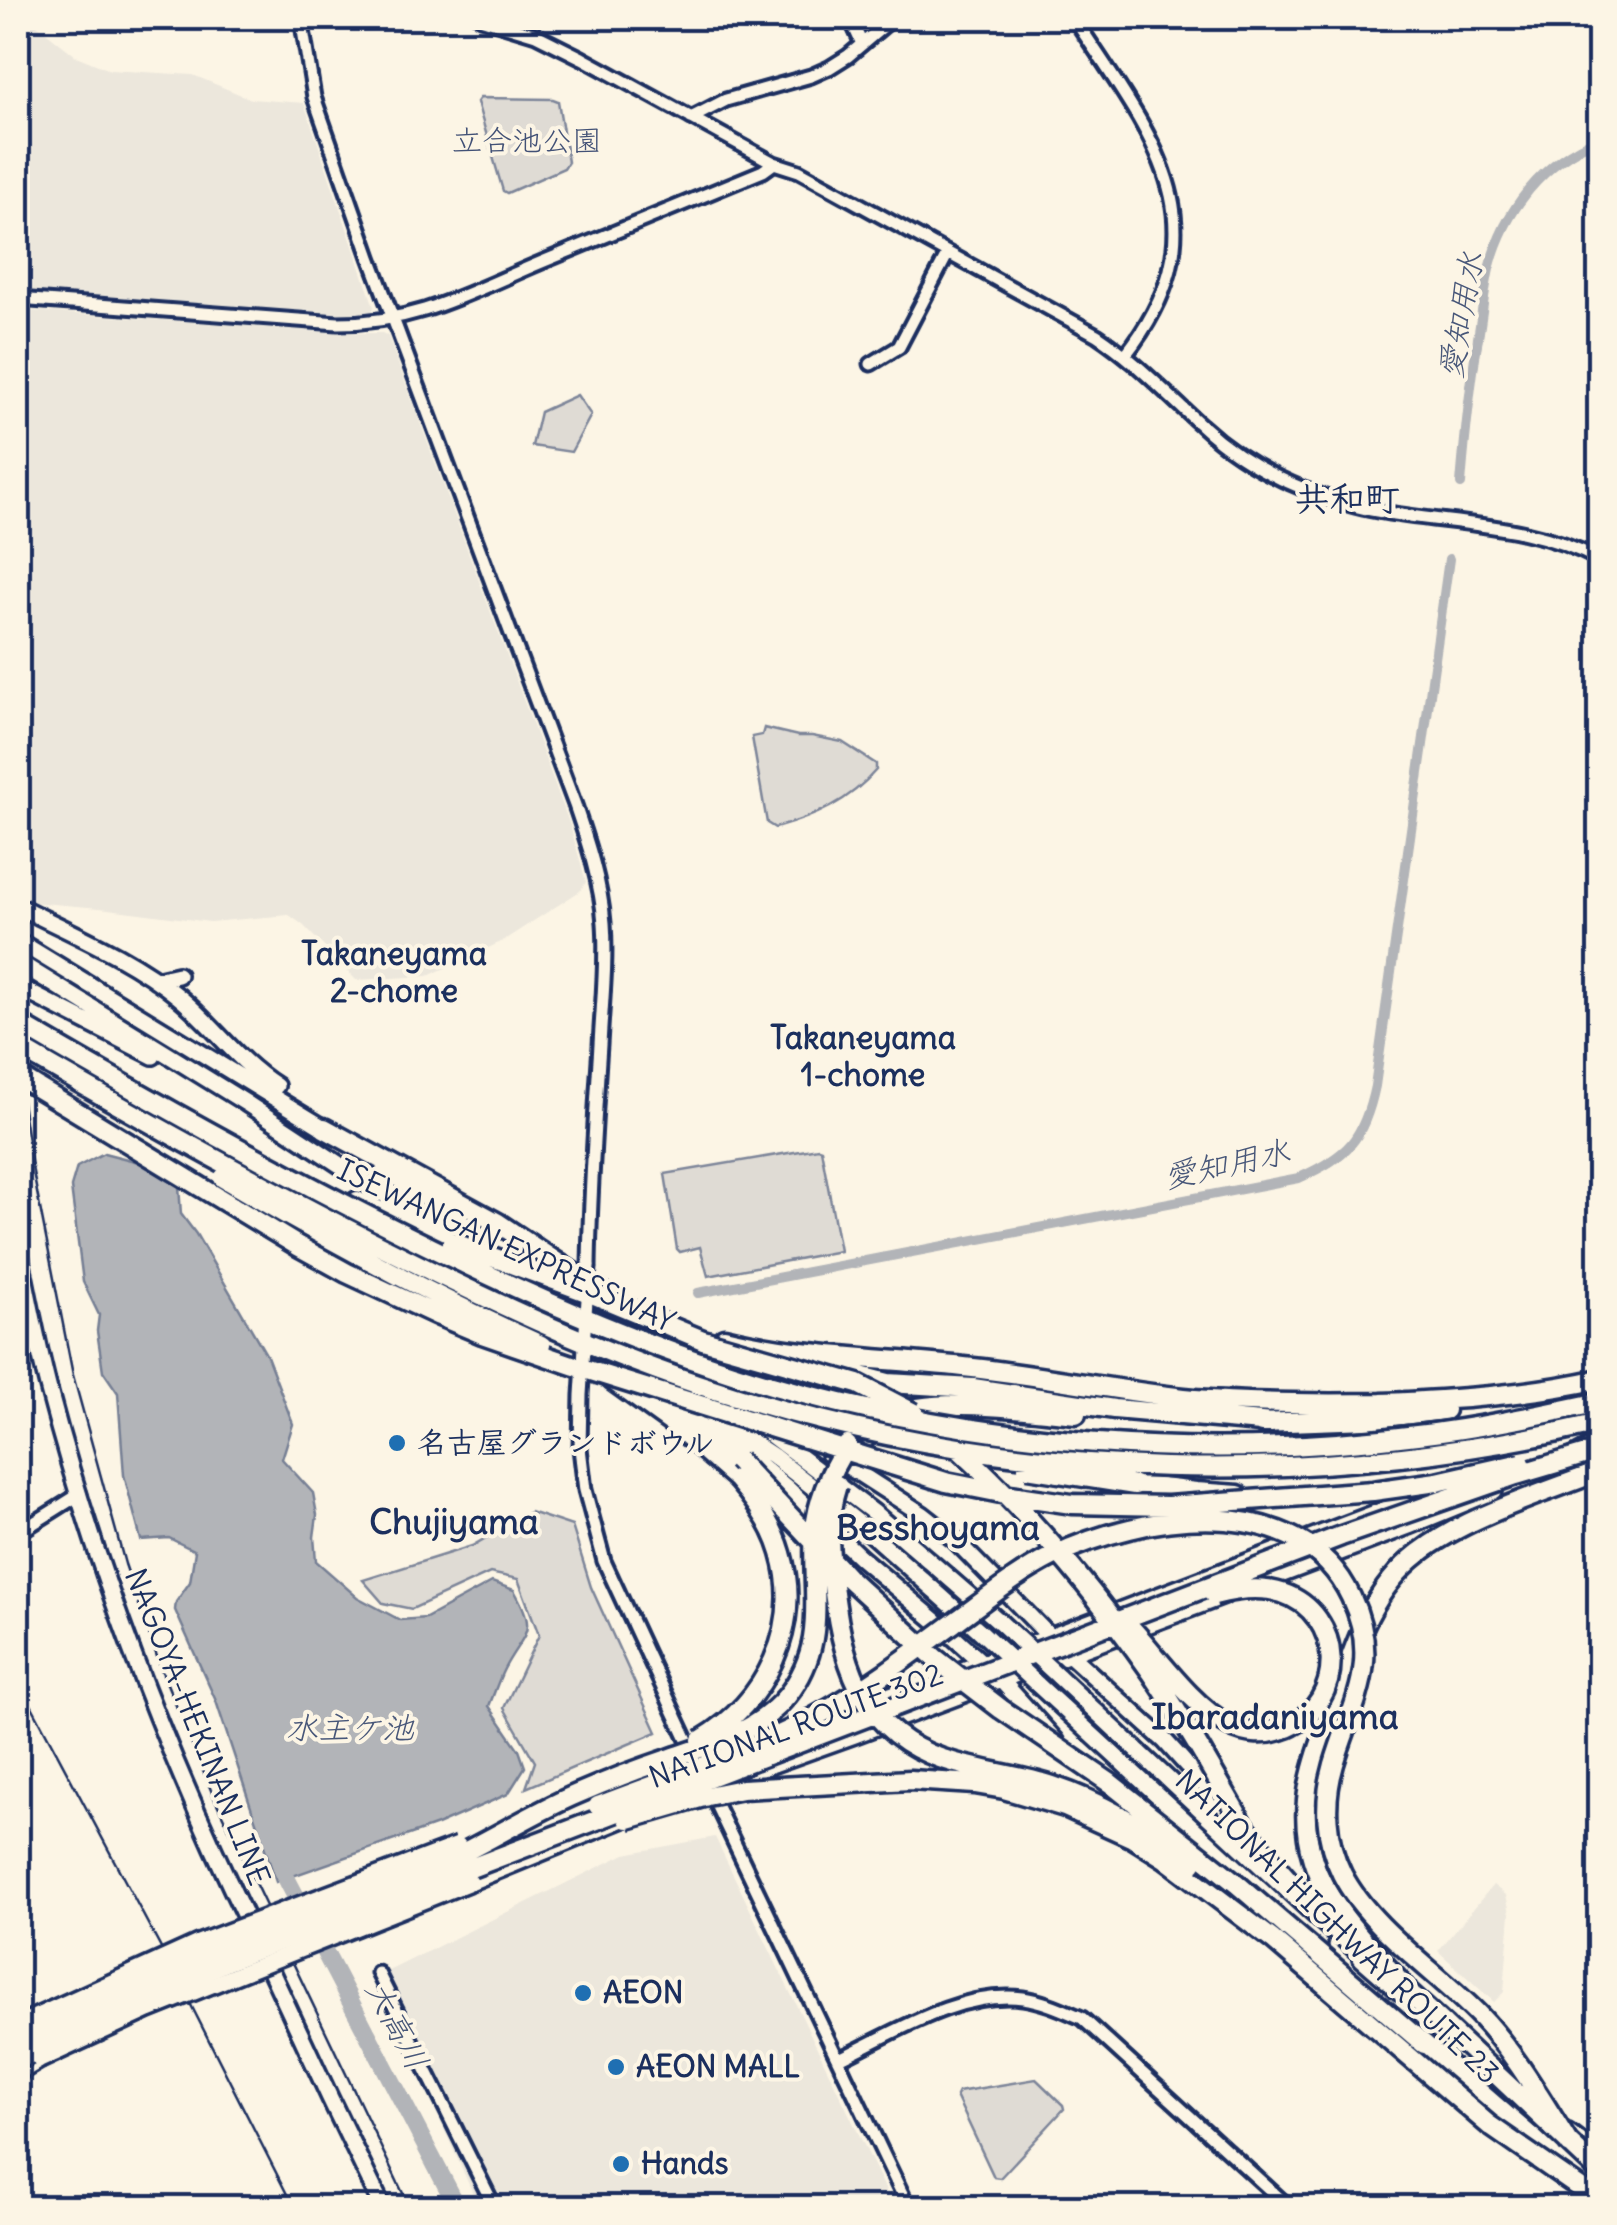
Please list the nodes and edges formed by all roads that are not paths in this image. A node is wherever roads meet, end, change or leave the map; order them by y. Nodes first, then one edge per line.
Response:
1 (302, 18) edge
2 (480, 18) edge
3 (850, 18) edge
4 (893, 18) edge
5 (1074, 18) edge
6 (862, 44) junction
7 (691, 118) junction
8 (774, 163) junction
9 (948, 253) junction
10 (18, 299) edge
11 (393, 319) junction
12 (1126, 354) junction
13 (871, 364) dead end
14 (1600, 560) edge
15 (18, 906) edge
16 (18, 941) edge
17 (20, 963) edge
18 (178, 975) dead end
19 (156, 980) junction
20 (18, 986) edge
21 (18, 1023) edge
22 (18, 1050) edge
23 (63, 1050) junction
24 (18, 1076) edge
25 (246, 1102) junction
26 (324, 1128) junction
27 (18, 1246) edge
28 (642, 1315) junction
29 (592, 1366) junction
30 (652, 1374) junction
31 (1600, 1378) edge
32 (705, 1386) junction
33 (1570, 1386) junction
34 (1600, 1402) edge
35 (827, 1422) junction
36 (1600, 1422) edge
37 (1272, 1423) junction
38 (852, 1446) junction
39 (1600, 1447) edge
40 (1600, 1471) edge
41 (80, 1494) junction
42 (1334, 1494) junction
43 (18, 1533) edge
44 (1055, 1547) junction
45 (1090, 1633) junction
46 (1049, 1636) junction
47 (1068, 1653) junction
48 (982, 1663) junction
49 (1000, 1680) junction
50 (665, 1760) junction
51 (697, 1762) junction
52 (708, 1787) junction
53 (426, 1877) junction
54 (1310, 1924) junction
55 (378, 1973) dead end
56 (1341, 1973) junction
57 (1406, 1990) junction
58 (22, 2023) edge
59 (18, 2043) edge
60 (838, 2059) junction
61 (18, 2060) edge
62 (18, 2074) edge
63 (1574, 2142) junction
64 (1600, 2154) edge
65 (1600, 2172) edge
66 (1600, 2188) edge
67 (1599, 2203) edge
68 (384, 2208) edge
69 (495, 2208) edge
70 (909, 2208) edge
71 (1290, 2208) edge

1 - 11 street
2 - 7 street
3 - 6 street
4 - 6 street
5 - 12 street
6 - 7 street
7 - 8 street
8 - 9 street
8 - 11 street
9 - 12 street
9 - 13 street
10 - 11 street
11 - 51 street, bridge
12 - 14 street
15 - 19 main road
16 - 26 main road, NATIONAL HIGHWAY ROUTE 23
17 - 25 main road, NATIONAL HIGHWAY ROUTE 23
18 - 19 main road
19 - 26 main road
20 - 25 main road
21 - 23 highway, ISEWANGAN EXPRESSWAY, bridge
22 - 29 highway, bridge
22 - 35 highway, ISEWANGAN EXPRESSWAY, bridge
23 - 28 highway, bridge
23 - 34 highway, ISEWANGAN EXPRESSWAY, bridge
24 - 42 highway, bridge
25 - 30 main road, NATIONAL HIGHWAY ROUTE 23
26 - 32 main road, NATIONAL HIGHWAY ROUTE 23
26 - 37 highway
27 - 41 main road, NAGOYA-HEKINAN LINE
28 - 33 highway, bridge
28 - 44 highway, bridge
29 - 50 highway, bridge
29 - 56 highway, bridge
30 - 48 main road
30 - 54 main road, NATIONAL HIGHWAY ROUTE 23, bridge
31 - 33 highway
32 - 46 main road
32 - 54 main road, NATIONAL HIGHWAY ROUTE 23, bridge
33 - 37 highway
35 - 36 highway, ISEWANGAN EXPRESSWAY, bridge
35 - 42 highway, bridge
36 - 46 main road, NATIONAL ROUTE 302
37 - 38 highway
38 - 50 highway, bridge
38 - 56 highway, bridge
39 - 42 highway, bridge
39 - 45 highway, bridge
39 - 47 main road, NATIONAL ROUTE 302
40 - 57 highway, bridge
41 - 43 street
41 - 68 main road, NAGOYA-HEKINAN LINE
44 - 45 highway, bridge
44 - 57 highway, bridge
45 - 53 highway, bridge
46 - 47 main road
46 - 48 main road, NATIONAL ROUTE 302
47 - 49 main road, NATIONAL ROUTE 302
47 - 54 main road
48 - 49 main road
48 - 51 main road, NATIONAL ROUTE 302
49 - 52 main road, NATIONAL ROUTE 302
49 - 54 main road
50 - 53 highway, bridge
51 - 52 street
51 - 58 main road, NATIONAL ROUTE 302, bridge
52 - 60 street
52 - 62 main road, NATIONAL ROUTE 302, bridge
53 - 59 highway, bridge
53 - 61 highway, bridge
53 - 63 highway, bridge
53 - 67 highway, bridge
54 - 63 main road, NATIONAL HIGHWAY ROUTE 23
54 - 67 main road, NATIONAL HIGHWAY ROUTE 23
55 - 69 street
56 - 66 highway, bridge
57 - 63 highway, bridge
60 - 70 street
60 - 71 street
63 - 64 main road, NATIONAL HIGHWAY ROUTE 23
63 - 65 highway, bridge

